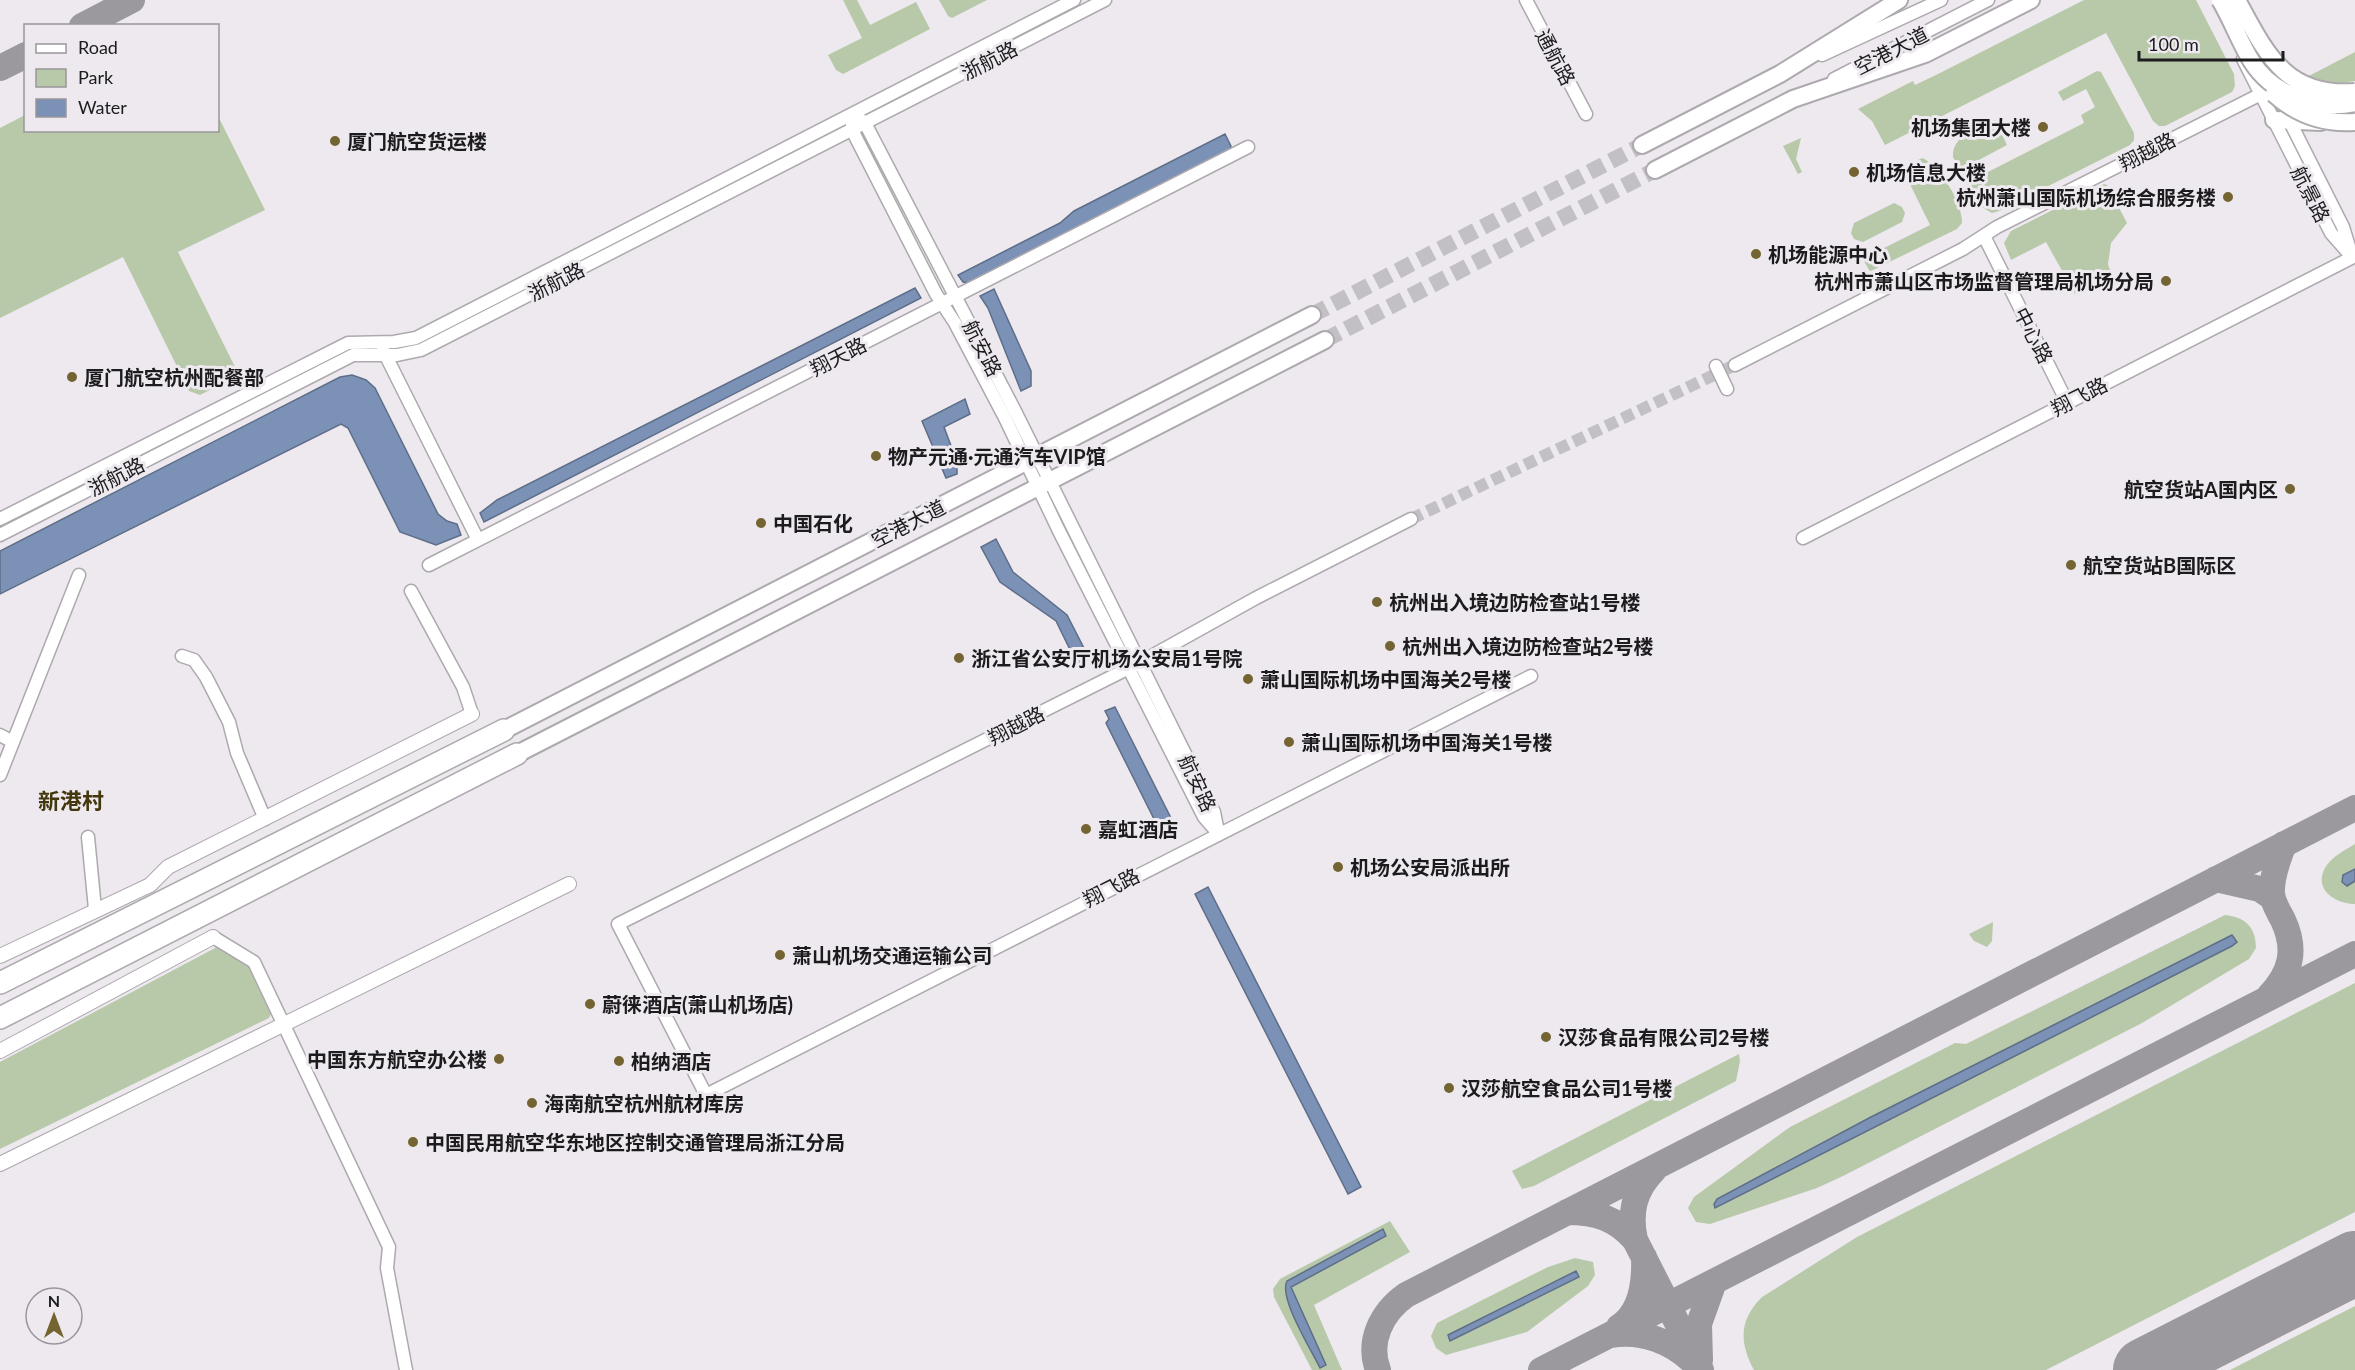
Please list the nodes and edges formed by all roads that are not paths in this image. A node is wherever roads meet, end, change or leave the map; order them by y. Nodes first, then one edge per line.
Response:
1 (1074, 0) edge
2 (1105, 0) edge
3 (1526, 0) edge
4 (1941, 0) edge
5 (1989, 0) edge
6 (2031, 0) edge
7 (2213, 0) edge
8 (2220, 0) edge
9 (2229, 0) edge
10 (2237, 0) edge
11 (1897, 1) edge
12 (2260, 73) junction
13 (1780, 74) junction
14 (2355, 87) edge
15 (2267, 91) junction
16 (2355, 92) edge
17 (1793, 99) junction
18 (2355, 103) edge
19 (852, 114) junction
20 (1586, 114) dead end
21 (2282, 120) junction
22 (2355, 120) edge
23 (865, 123) junction
24 (852, 130) junction
25 (1642, 145) tunnel mouth
26 (1248, 147) dead end
27 (1655, 170) tunnel mouth
28 (1984, 236) junction
29 (2353, 256) edge
30 (956, 296) junction
31 (942, 303) junction
32 (1312, 315) tunnel mouth
33 (1325, 340) tunnel mouth
34 (378, 341) junction
35 (386, 355) junction
36 (1736, 365) tunnel mouth
37 (1716, 366) dead end
38 (1727, 389) dead end
39 (2067, 402) junction
40 (1031, 459) junction
41 (1044, 484) junction
42 (0, 519) edge
43 (1411, 519) tunnel mouth
44 (0, 535) edge
45 (1803, 538) dead end
46 (478, 540) junction
47 (429, 565) dead end
48 (79, 574) dead end
49 (411, 591) dead end
50 (182, 656) dead end
51 (1134, 665) junction
52 (1531, 676) dead end
53 (472, 714) joint
54 (504, 730) joint
55 (0, 735) edge
56 (13, 742) junction
57 (517, 754) joint
58 (0, 775) edge
59 (265, 819) junction
60 (1218, 833) junction
61 (88, 837) dead end
62 (569, 884) dead end
63 (95, 909) junction
64 (213, 937) joint
65 (0, 956) edge
66 (0, 984) edge
67 (0, 1018) edge
68 (284, 1024) junction
69 (0, 1051) edge
70 (699, 1083) joint
71 (0, 1164) edge
72 (406, 1370) edge

1 - 19 street, 浙航路
2 - 23 street, 浙航路
3 - 20 street, 通航路
4 - 13 street, 空港大道
5 - 17 street, 空港大道
6 - 17 main road, 空港大道
7 - 15 street, 航景路
8 - 12 main road, bridge
9 - 15 street, 航景路
10 - 16 main road, bridge
11 - 13 main road, 空港大道
12 - 18 main road, bridge
12 - 22 main road, bridge
13 - 25 main road, 空港大道
14 - 15 main road
15 - 21 street, 航景路
15 - 28 street, 翔越路
17 - 27 main road, 空港大道
19 - 23 street, 航安路
19 - 24 street, 航安路
19 - 34 street, 浙航路
21 - 22 main road
21 - 29 street, 航景路
23 - 24 street, 浙航路
23 - 30 street, 航安路
24 - 31 street, 航安路
24 - 35 street, 浙航路
26 - 30 street, 翔天路
28 - 36 street, 翔越路
28 - 39 street, 中心路
29 - 39 street, 翔飞路
30 - 31 street, 翔天路
30 - 40 street, 航安路
31 - 40 street, 航安路
31 - 46 street, 翔天路
32 - 40 main road, 空港大道
33 - 41 main road, 空港大道
34 - 35 street
34 - 42 street, 浙航路
35 - 44 street, 浙航路
35 - 46 street
37 - 38 street
39 - 45 street, 翔飞路
40 - 41 street, 航安路
40 - 54 main road, 空港大道
41 - 51 street, 航安路
41 - 57 main road, 空港大道
43 - 51 street, 翔越路
46 - 47 street, 翔天路
48 - 56 street
49 - 53 street
50 - 59 street
51 - 60 street, 航安路
51 - 70 street, 翔越路
52 - 60 street, 翔飞路
53 - 59 street
54 - 66 highway
55 - 56 street
56 - 58 street
57 - 67 highway
59 - 63 street
60 - 70 street, 翔飞路
61 - 63 street
62 - 68 street
63 - 65 street
64 - 68 street
64 - 69 street
68 - 71 street
68 - 72 street

